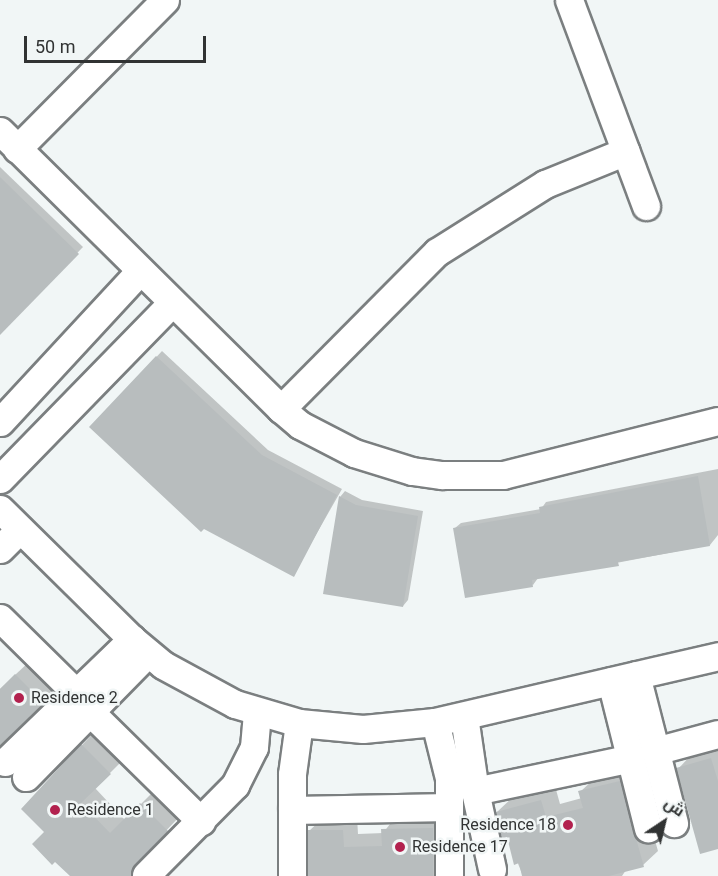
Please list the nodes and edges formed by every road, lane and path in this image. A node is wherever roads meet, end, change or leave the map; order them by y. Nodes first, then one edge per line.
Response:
1 (165, 0) edge
2 (569, 0) edge
3 (9, 140) edge
4 (626, 151) junction
5 (646, 206) dead end
6 (140, 271) junction
7 (172, 303) junction
8 (54, 364) junction
9 (84, 393) junction
10 (282, 409) junction
11 (718, 421) edge
12 (0, 422) edge
13 (0, 479) edge
14 (6, 517) edge
15 (0, 549) edge
16 (0, 618) edge
17 (140, 646) junction
18 (718, 656) edge
19 (624, 678) junction
20 (83, 703) junction
21 (257, 712) junction
22 (464, 717) junction
23 (435, 722) junction
24 (299, 723) junction
25 (718, 734) edge
26 (643, 755) junction
27 (16, 769) dead end
28 (475, 791) junction
29 (449, 807) junction
30 (292, 810) junction
31 (201, 820) junction
32 (661, 826) dead end
33 (492, 869) dead end
34 (146, 875) edge
35 (292, 876) edge
36 (449, 876) edge

1 - 3 street
2 - 4 street
3 - 6 street
4 - 5 street
4 - 10 street
6 - 7 street
6 - 8 street
7 - 9 street
7 - 10 street
8 - 9 street
8 - 12 street
9 - 13 street
10 - 11 street
14 - 15 street
14 - 17 street
16 - 20 street
17 - 20 street
17 - 21 street
18 - 19 street
19 - 22 street
19 - 26 street
20 - 27 street
20 - 31 street
21 - 24 street
21 - 31 street
22 - 23 street
22 - 28 street
23 - 24 street
23 - 29 street
24 - 30 street
25 - 26 street
26 - 28 street
26 - 32 street
28 - 33 street
29 - 30 street
29 - 36 street
30 - 35 street
31 - 34 street

